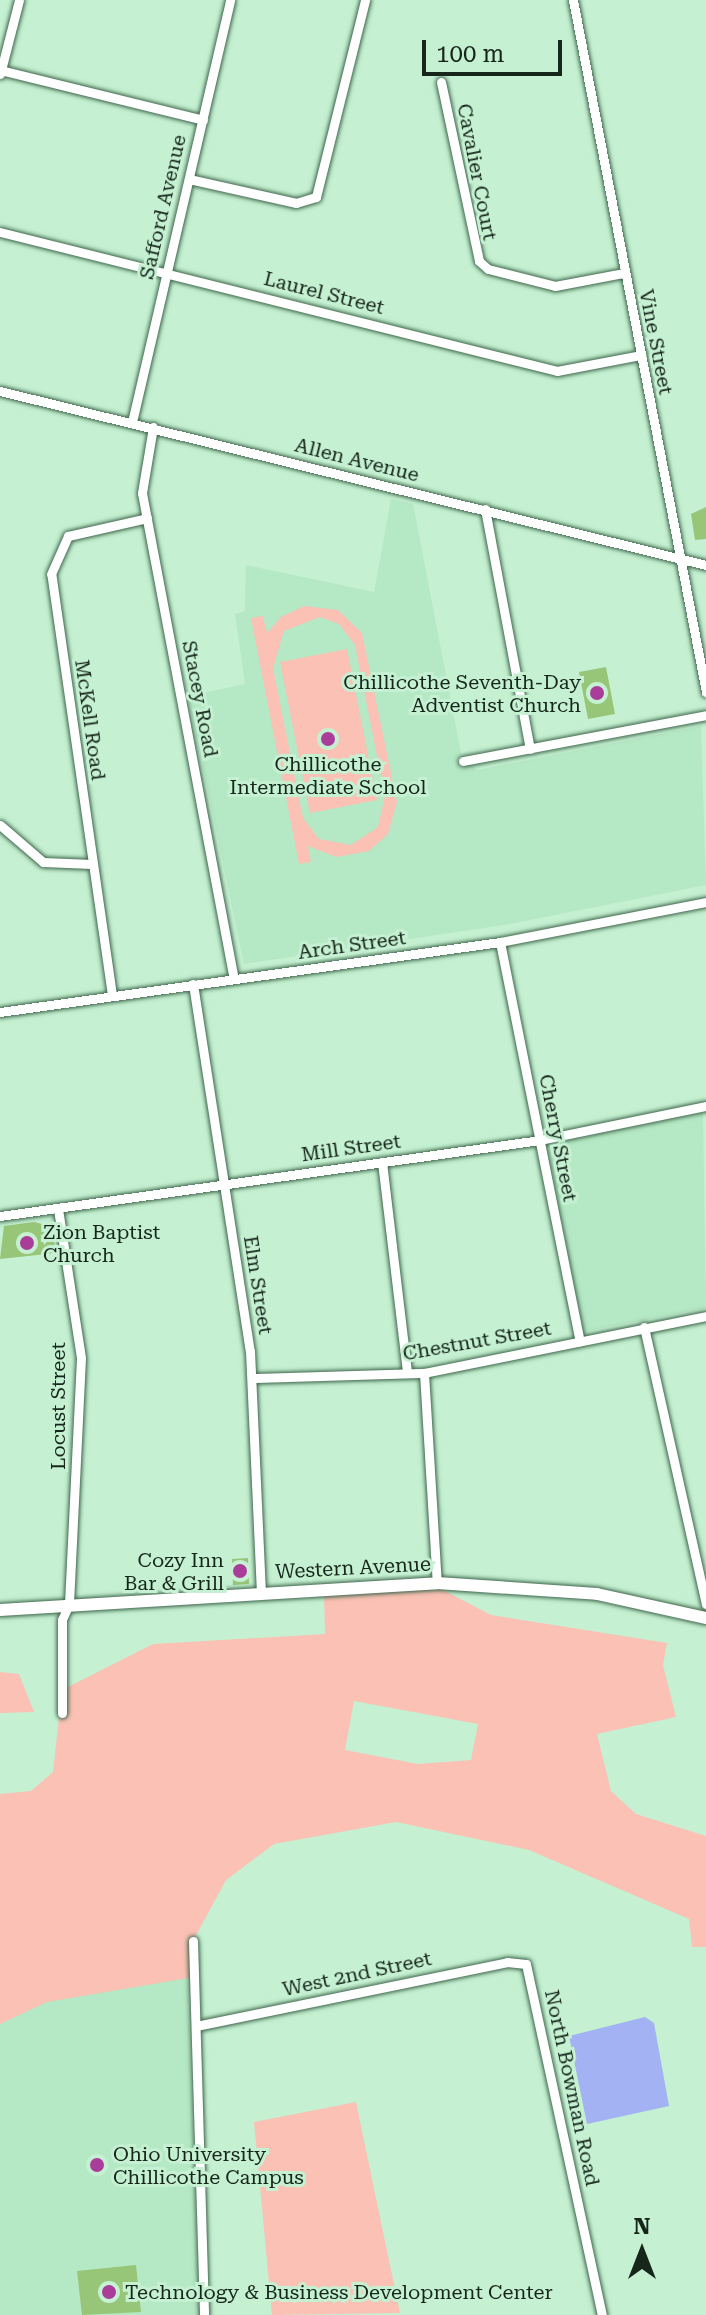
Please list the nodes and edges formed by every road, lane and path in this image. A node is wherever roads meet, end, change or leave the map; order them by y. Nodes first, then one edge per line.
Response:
1 (19, 0) edge
2 (230, 0) edge
3 (365, 0) edge
4 (573, 0) edge
5 (0, 71) edge
6 (441, 82) dead end
7 (203, 120) junction
8 (189, 179) junction
9 (0, 232) edge
10 (166, 272) junction
11 (623, 273) junction
12 (641, 355) junction
13 (0, 391) edge
14 (132, 422) junction
15 (153, 427) junction
16 (485, 509) junction
17 (147, 518) junction
18 (679, 557) junction
19 (706, 565) edge
20 (706, 692) edge
21 (706, 715) edge
22 (530, 749) junction
23 (463, 761) dead end
24 (0, 825) edge
25 (92, 864) junction
26 (706, 902) edge
27 (500, 942) junction
28 (234, 978) junction
29 (193, 984) junction
30 (112, 995) junction
31 (0, 1012) edge
32 (706, 1106) edge
33 (540, 1140) junction
34 (382, 1162) junction
35 (224, 1184) junction
36 (58, 1209) junction
37 (0, 1216) edge
38 (706, 1316) edge
39 (644, 1327) junction
40 (580, 1341) junction
41 (407, 1373) junction
42 (424, 1373) junction
43 (252, 1378) junction
44 (437, 1583) junction
45 (261, 1594) junction
46 (69, 1604) junction
47 (706, 1604) edge
48 (0, 1610) edge
49 (706, 1618) edge
50 (62, 1713) dead end
51 (193, 1941) dead end
52 (526, 1964) joint
53 (196, 2026) junction
54 (204, 2315) edge
55 (602, 2315) edge

1 - 5 street
2 - 7 street, Safford Avenue
3 - 8 street
4 - 11 street, Vine Street
5 - 7 street
6 - 11 street, Cavalier Court
7 - 8 street, Safford Avenue
8 - 10 street, Safford Avenue
9 - 10 street, Laurel Street
10 - 12 street, Laurel Street
10 - 14 street, Safford Avenue
11 - 12 street, Vine Street
12 - 18 street, Vine Street
13 - 14 street, Allen Avenue
14 - 15 street, Allen Avenue
15 - 16 street, Allen Avenue
15 - 17 street, Stacey Road
16 - 18 street, Allen Avenue
16 - 22 street
17 - 25 street, McKell Road
17 - 28 street, Stacey Road
18 - 19 street, Allen Avenue
18 - 20 street, Vine Street
21 - 22 street
22 - 23 street
24 - 25 street
25 - 30 street, McKell Road
26 - 27 street, Arch Street
27 - 28 street, Arch Street
27 - 33 street, Cherry Street
28 - 29 street, Arch Street
29 - 30 street, Arch Street
29 - 35 street, Elm Street
30 - 31 street, Arch Street
32 - 33 street, Mill Street
33 - 34 street, Mill Street
33 - 40 street, Cherry Street
34 - 35 street, Mill Street
34 - 41 street
35 - 36 street, Mill Street
35 - 43 street, Elm Street
36 - 37 street, Mill Street
36 - 46 street, Locust Street
38 - 39 street, Chestnut Street
39 - 40 street, Chestnut Street
39 - 47 street
40 - 42 street, Chestnut Street
41 - 42 street, Chestnut Street
41 - 43 street, Chestnut Street
42 - 44 street
43 - 45 street, Elm Street
44 - 45 main road, Western Avenue
44 - 49 main road, Western Avenue
45 - 46 main road, Western Avenue
46 - 48 main road, Western Avenue
46 - 50 street, Locust Street
51 - 53 street
52 - 53 street, West 2nd Street
52 - 55 street, North Bowman Road
53 - 54 street

